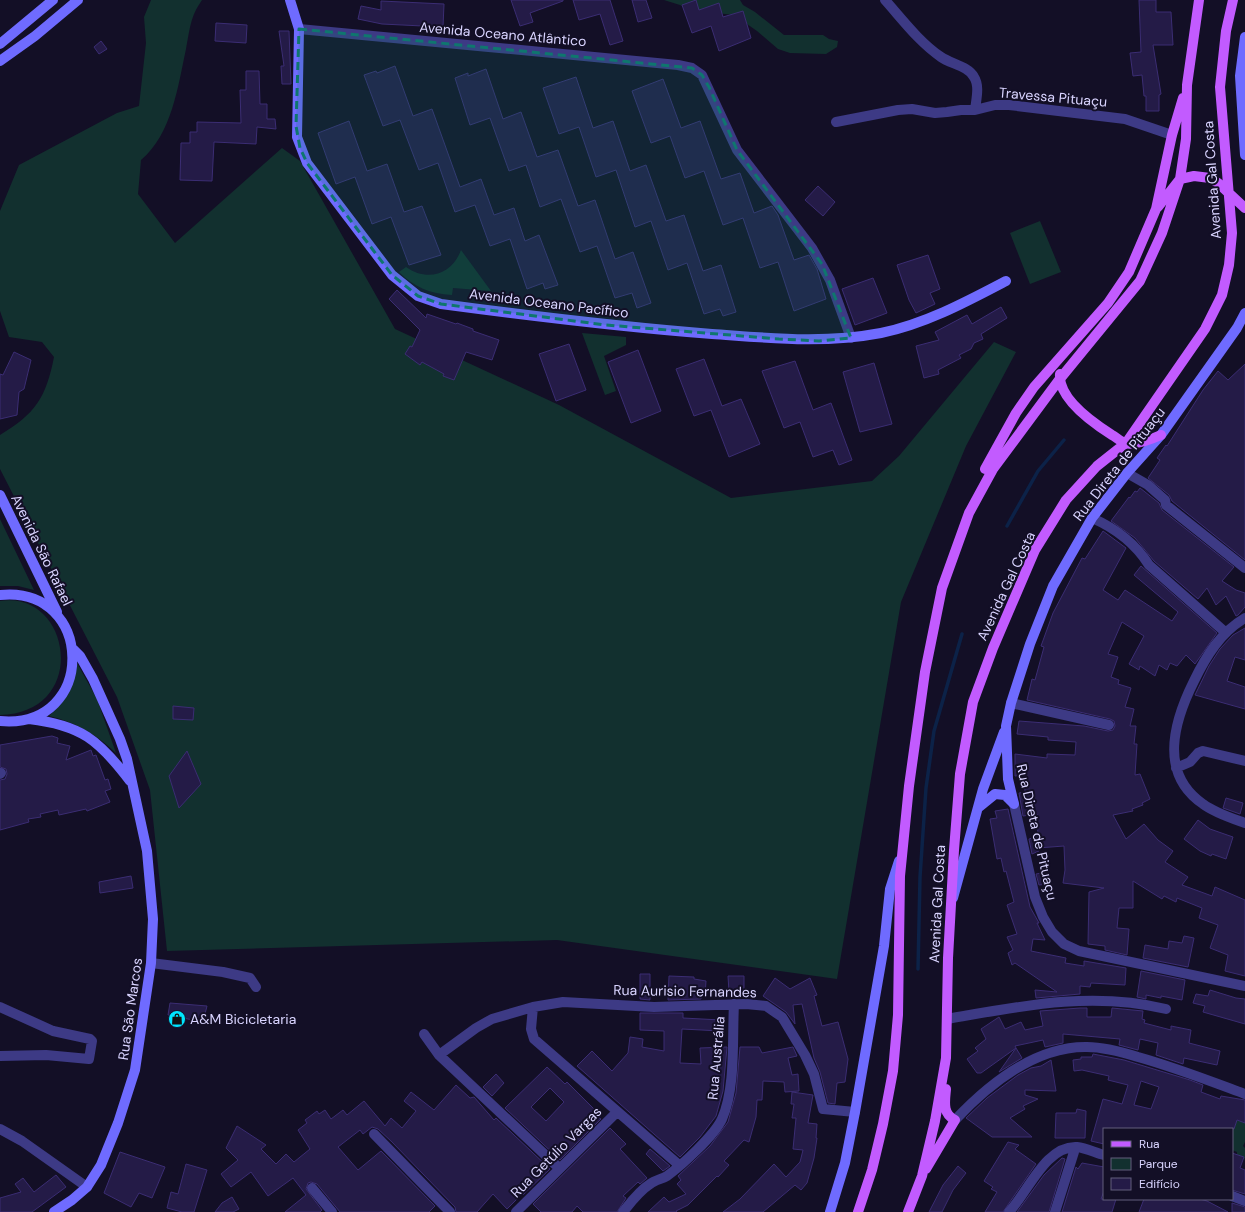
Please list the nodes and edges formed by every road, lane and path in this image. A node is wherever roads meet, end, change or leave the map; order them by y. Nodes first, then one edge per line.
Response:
1 (53, 0) edge
2 (78, 0) edge
3 (290, 0) edge
4 (885, 0) edge
5 (1199, 0) edge
6 (1233, 0) edge
7 (299, 29) junction
8 (1245, 37) edge
9 (0, 44) edge
10 (1243, 57) edge
11 (0, 61) edge
12 (1186, 85) junction
13 (975, 110) junction
14 (1243, 120) edge
15 (836, 122) dead end
16 (1172, 135) junction
17 (1245, 155) edge
18 (1180, 179) junction
19 (1229, 192) junction
20 (1245, 208) edge
21 (1156, 209) junction
22 (1006, 281) dead end
23 (1245, 313) edge
24 (1241, 326) edge
25 (851, 338) junction
26 (1066, 351) junction
27 (1059, 380) junction
28 (1161, 435) junction
29 (1126, 443) junction
30 (1126, 473) junction
31 (981, 489) junction
32 (0, 494) edge
33 (1092, 518) junction
34 (1245, 568) edge
35 (0, 595) edge
36 (59, 618) junction
37 (1245, 618) edge
38 (1225, 632) junction
39 (73, 649) junction
40 (1011, 703) junction
41 (29, 719) junction
42 (0, 723) edge
43 (1109, 725) dead end
44 (1006, 726) junction
45 (1245, 761) edge
46 (1176, 768) junction
47 (132, 784) junction
48 (1014, 804) junction
49 (979, 806) junction
50 (1245, 823) edge
51 (902, 850) junction
52 (950, 910) junction
53 (151, 963) junction
54 (1245, 986) edge
55 (256, 987) dead end
56 (734, 1004) junction
57 (533, 1007) junction
58 (0, 1008) edge
59 (1166, 1009) dead end
60 (947, 1019) junction
61 (424, 1034) dead end
62 (439, 1055) junction
63 (0, 1056) edge
64 (946, 1058) junction
65 (1245, 1094) edge
66 (616, 1112) junction
67 (855, 1112) junction
68 (955, 1120) junction
69 (0, 1129) edge
70 (374, 1134) dead end
71 (1070, 1148) junction
72 (1103, 1155) edge
73 (679, 1165) junction
74 (559, 1168) junction
75 (922, 1176) junction
76 (87, 1187) junction
77 (312, 1188) dead end
78 (1233, 1196) edge
79 (1245, 1201) edge
80 (54, 1212) edge
81 (332, 1212) edge
82 (450, 1212) edge
83 (516, 1212) edge
84 (622, 1212) edge
85 (830, 1212) edge
86 (858, 1212) edge
87 (908, 1212) edge
88 (1009, 1212) edge
89 (1055, 1212) edge

1 - 9 street
2 - 11 street
3 - 7 street, Avenida Oceano Pacífico
4 - 13 street
5 - 12 main road, Avenida Gal Costa
6 - 19 main road, Avenida Gal Costa
7 - 25 street, Avenida Oceano Atlântico
7 - 25 street, Avenida Oceano Pacífico
8 - 10 street
10 - 14 street
12 - 16 main road
12 - 18 main road, Avenida Gal Costa
13 - 15 street, Travessa Pituaçu
13 - 16 street, Travessa Pituaçu
14 - 17 street
16 - 21 main road
18 - 19 main road
18 - 21 main road
18 - 27 main road, Avenida Gal Costa
19 - 20 main road
19 - 29 main road, Avenida Gal Costa
21 - 26 main road
22 - 25 street, Avenida Oceano Pacífico
23 - 24 street, Rua Direta de Pituaçu
24 - 28 street, Rua Direta de Pituaçu
26 - 27 main road
26 - 31 main road
27 - 29 main road
27 - 31 main road, Avenida Gal Costa
28 - 29 main road
28 - 30 street, Rua Direta de Pituaçu
29 - 52 main road, Avenida Gal Costa
30 - 33 street, Rua Direta de Pituaçu
30 - 34 street
31 - 51 main road, Avenida Gal Costa
32 - 36 street, Avenida São Rafael
33 - 38 street
33 - 40 street, Rua Direta de Pituaçu
35 - 36 street
36 - 39 street
37 - 38 street
38 - 46 street
39 - 41 street
39 - 47 street, Rua São Marcos
40 - 43 street
40 - 44 street, Rua Direta de Pituaçu
41 - 42 street
41 - 47 street, Rua São Marcos
44 - 48 street, Rua Direta de Pituaçu
44 - 49 street
45 - 46 street
46 - 50 street
47 - 53 street, Rua São Marcos
48 - 49 street
48 - 54 street, Rua Direta de Pituaçu
49 - 52 street
51 - 67 street
51 - 86 main road, Avenida Gal Costa
52 - 60 main road, Avenida Gal Costa
53 - 55 street
53 - 76 street, Rua São Marcos
56 - 57 street, Rua Aurisio Fernandes
56 - 67 street, Rua Aurisio Fernandes
56 - 73 street, Rua Austrália
57 - 62 street, Rua Aurisio Fernandes
57 - 66 street
58 - 63 street
59 - 60 street
60 - 64 main road, Avenida Gal Costa
61 - 62 street
62 - 74 street
64 - 68 main road
64 - 75 main road, Avenida Gal Costa
65 - 68 street
66 - 73 street
66 - 74 street, Rua Getúlio Vargas
67 - 85 street
68 - 75 main road
69 - 76 street
70 - 82 street
71 - 72 street
71 - 88 street
71 - 89 street
73 - 84 street, Rua Austrália
74 - 83 street, Rua Getúlio Vargas
75 - 87 main road, Avenida Gal Costa
76 - 80 street, Rua São Marcos
77 - 81 street
78 - 79 street

